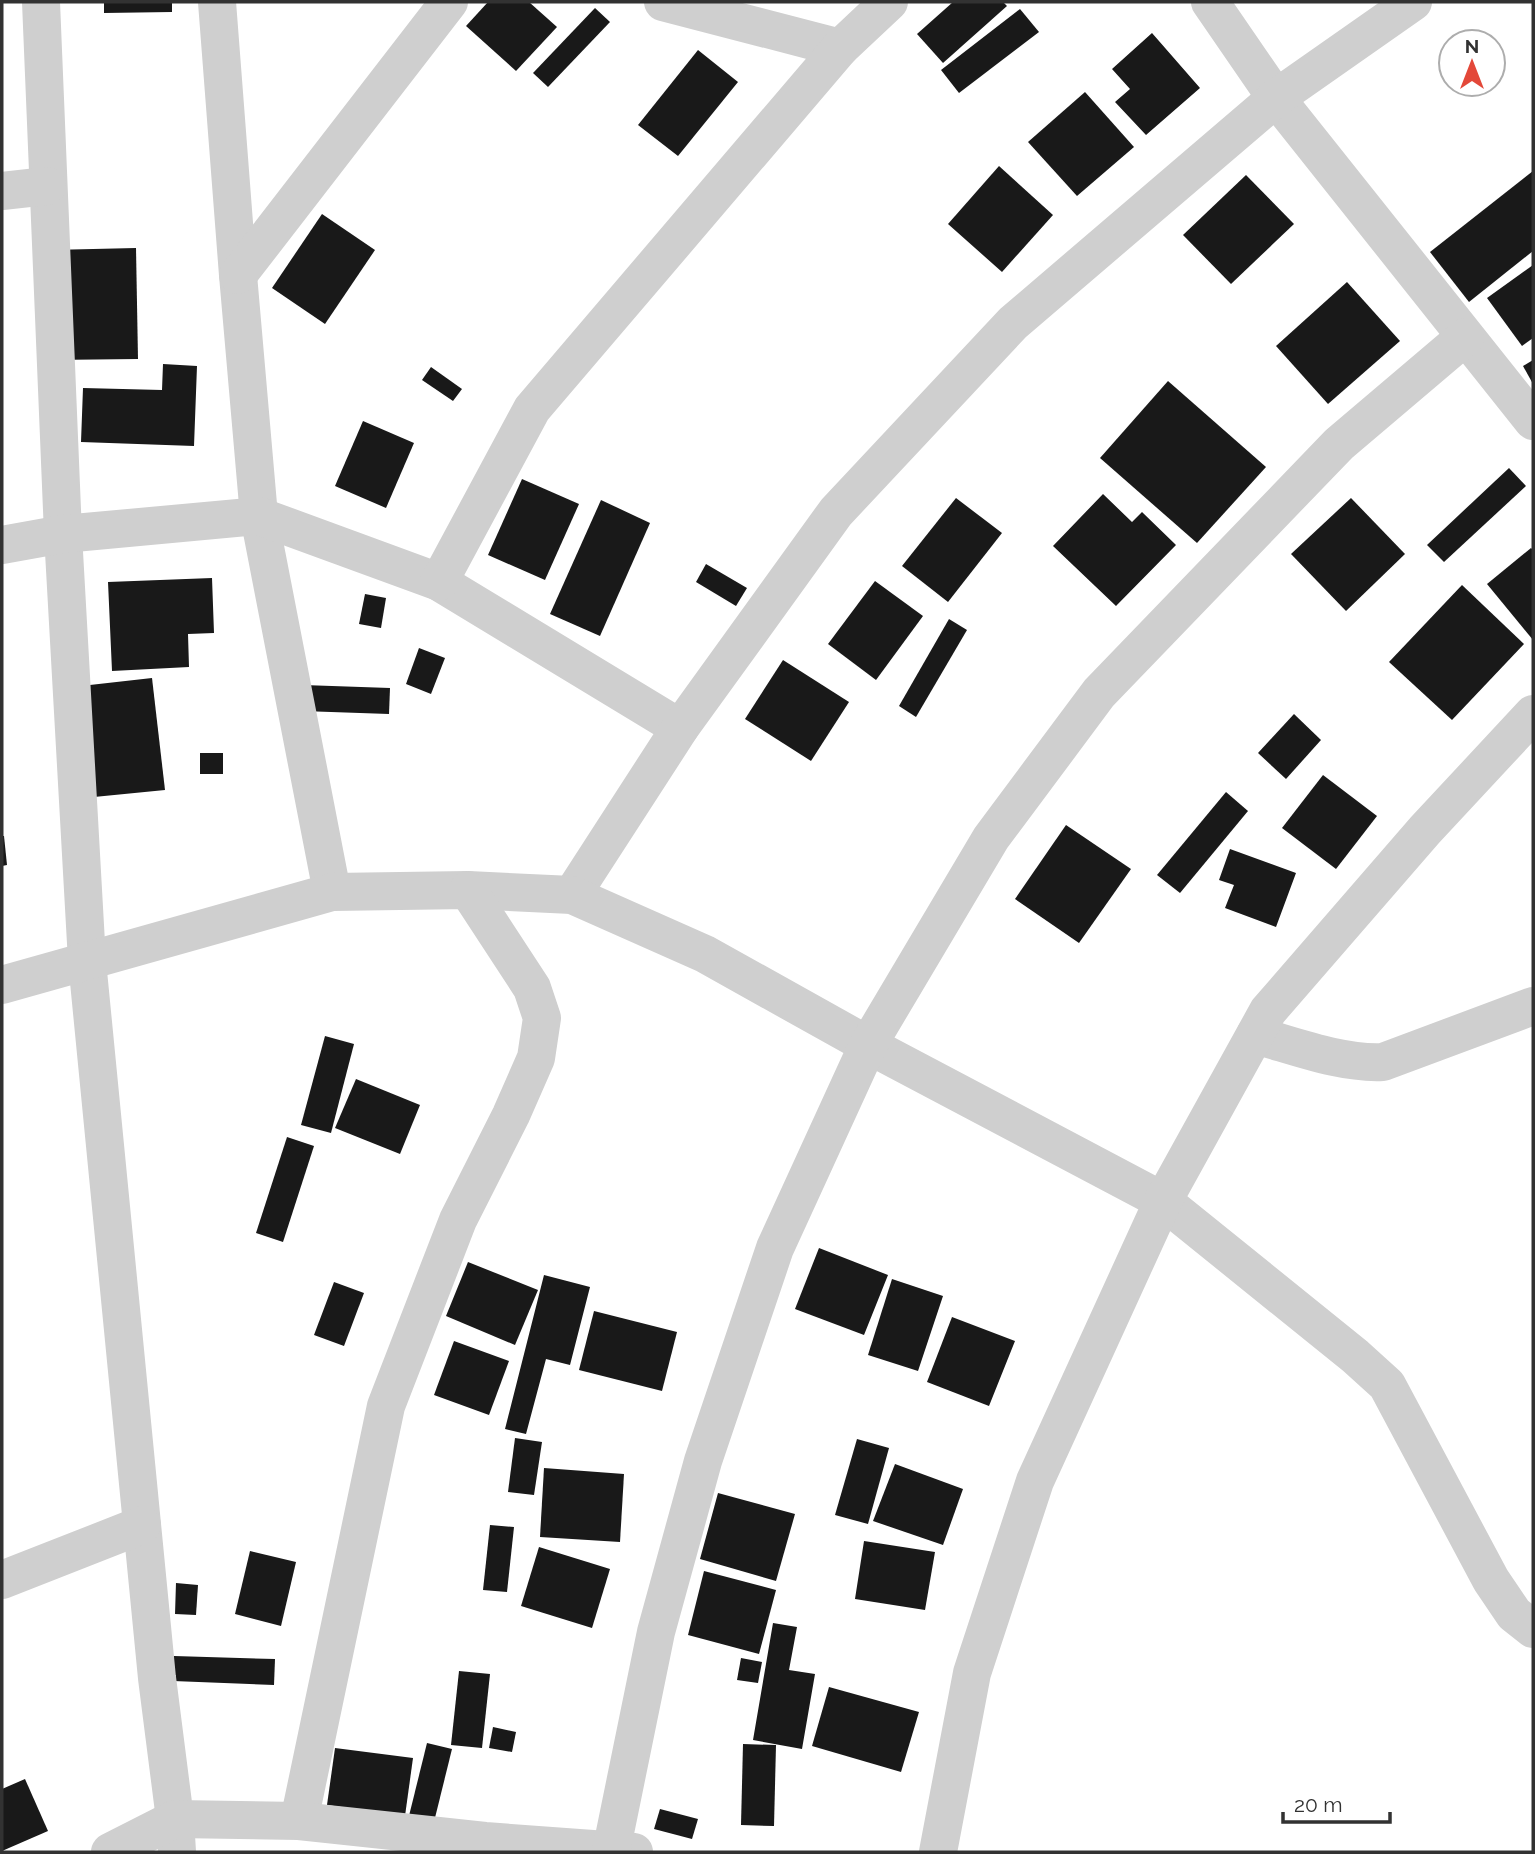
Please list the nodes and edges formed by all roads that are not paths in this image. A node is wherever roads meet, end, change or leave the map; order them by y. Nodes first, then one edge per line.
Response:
1 (41, 2) edge
2 (217, 2) edge
3 (449, 2) edge
4 (663, 2) edge
5 (889, 2) edge
6 (1210, 2) edge
7 (1413, 2) edge
8 (840, 48) junction
9 (1276, 98) junction
10 (47, 186) junction
11 (2, 191) edge
12 (238, 275) junction
13 (1465, 337) junction
14 (1533, 421) edge
15 (259, 516) junction
16 (63, 534) junction
17 (2, 544) edge
18 (439, 582) junction
19 (1533, 714) edge
20 (680, 728) junction
21 (468, 890) junction
22 (332, 892) junction
23 (572, 895) junction
24 (87, 961) junction
25 (2, 985) edge
26 (1533, 1006) edge
27 (1255, 1035) junction
28 (868, 1045) junction
29 (1163, 1201) junction
30 (142, 1525) junction
31 (2, 1580) edge
32 (1533, 1629) edge
33 (299, 1821) junction
34 (176, 1836) edge
35 (618, 1851) edge
36 (110, 1852) edge
37 (939, 1852) edge

1 - 10 street
2 - 12 street
3 - 12 street
4 - 8 street
5 - 8 street
6 - 9 street
7 - 9 street
8 - 18 street
9 - 13 street
9 - 20 street
10 - 11 street
10 - 16 street
12 - 15 street
13 - 14 street
13 - 28 street
15 - 16 street
15 - 18 street
15 - 22 street
16 - 17 street
16 - 24 street
18 - 20 street
19 - 27 street
20 - 23 street
21 - 22 street
21 - 23 street
21 - 33 street
22 - 24 street
23 - 28 street
24 - 25 street
24 - 30 street
26 - 27 street
27 - 29 street
28 - 29 street
28 - 35 street
29 - 32 street
29 - 37 street
30 - 31 street
30 - 34 street
33 - 34 street
33 - 35 street
34 - 36 street

